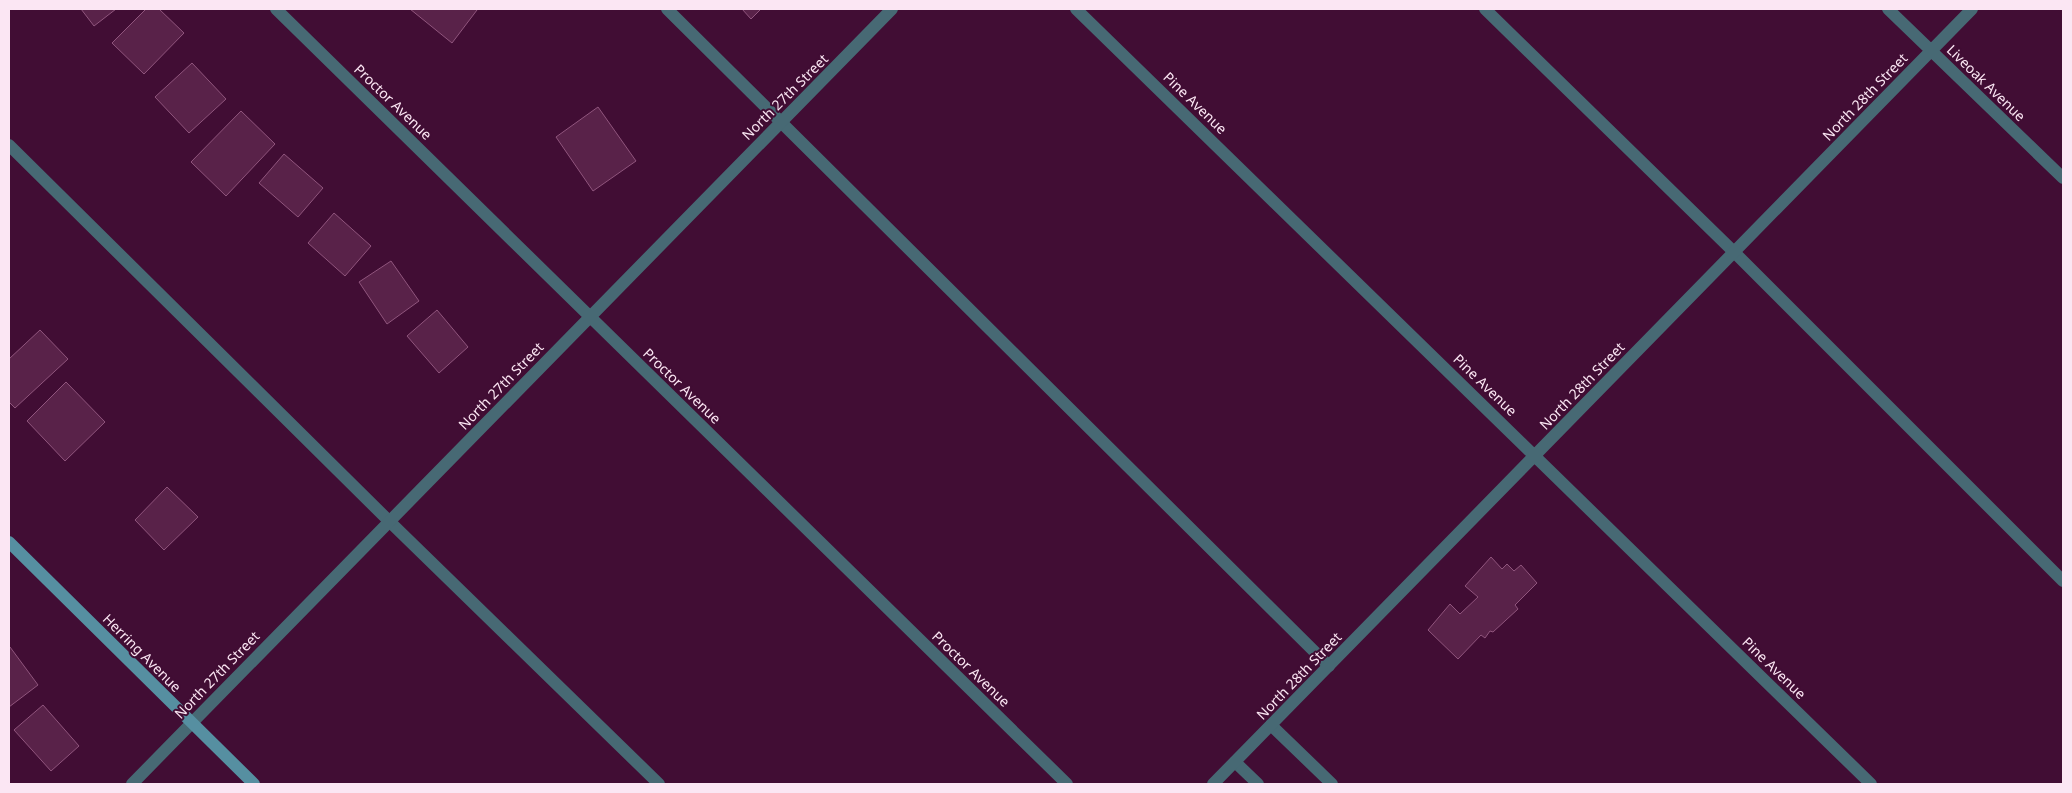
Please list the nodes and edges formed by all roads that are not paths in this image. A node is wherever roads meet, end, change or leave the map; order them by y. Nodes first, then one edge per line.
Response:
1 (276, 9) edge
2 (667, 9) edge
3 (892, 9) edge
4 (1076, 9) edge
5 (1485, 9) edge
6 (1888, 9) edge
7 (1972, 9) edge
8 (1931, 50) junction
9 (780, 122) junction
10 (9, 145) edge
11 (2063, 178) edge
12 (1734, 252) junction
13 (589, 316) junction
14 (1536, 455) junction
15 (389, 521) junction
16 (9, 542) edge
17 (2063, 580) edge
18 (1330, 666) junction
19 (191, 723) junction
20 (1271, 725) junction
21 (1235, 762) junction
22 (132, 784) edge
23 (254, 784) edge
24 (658, 784) edge
25 (1067, 784) edge
26 (1213, 784) edge
27 (1258, 784) edge
28 (1332, 784) edge
29 (1871, 784) edge

1 - 13 street, Proctor Avenue
2 - 9 street
3 - 9 street, North 27th Street
4 - 14 street, Pine Avenue
5 - 12 street
6 - 8 street, Liveoak Avenue
7 - 8 street, North 28th Street
8 - 11 street, Liveoak Avenue
8 - 12 street, North 28th Street
9 - 13 street, North 27th Street
9 - 18 street
10 - 15 street
12 - 14 street, North 28th Street
12 - 17 street
13 - 15 street, North 27th Street
13 - 25 street, Proctor Avenue
14 - 18 street, North 28th Street
14 - 29 street, Pine Avenue
15 - 19 street, North 27th Street
15 - 24 street
16 - 19 main road, Herring Avenue
18 - 20 street, North 28th Street
19 - 22 street, North 27th Street
19 - 23 main road, Herring Avenue
20 - 21 street, North 28th Street
20 - 28 street
21 - 26 street, North 28th Street
21 - 27 street

